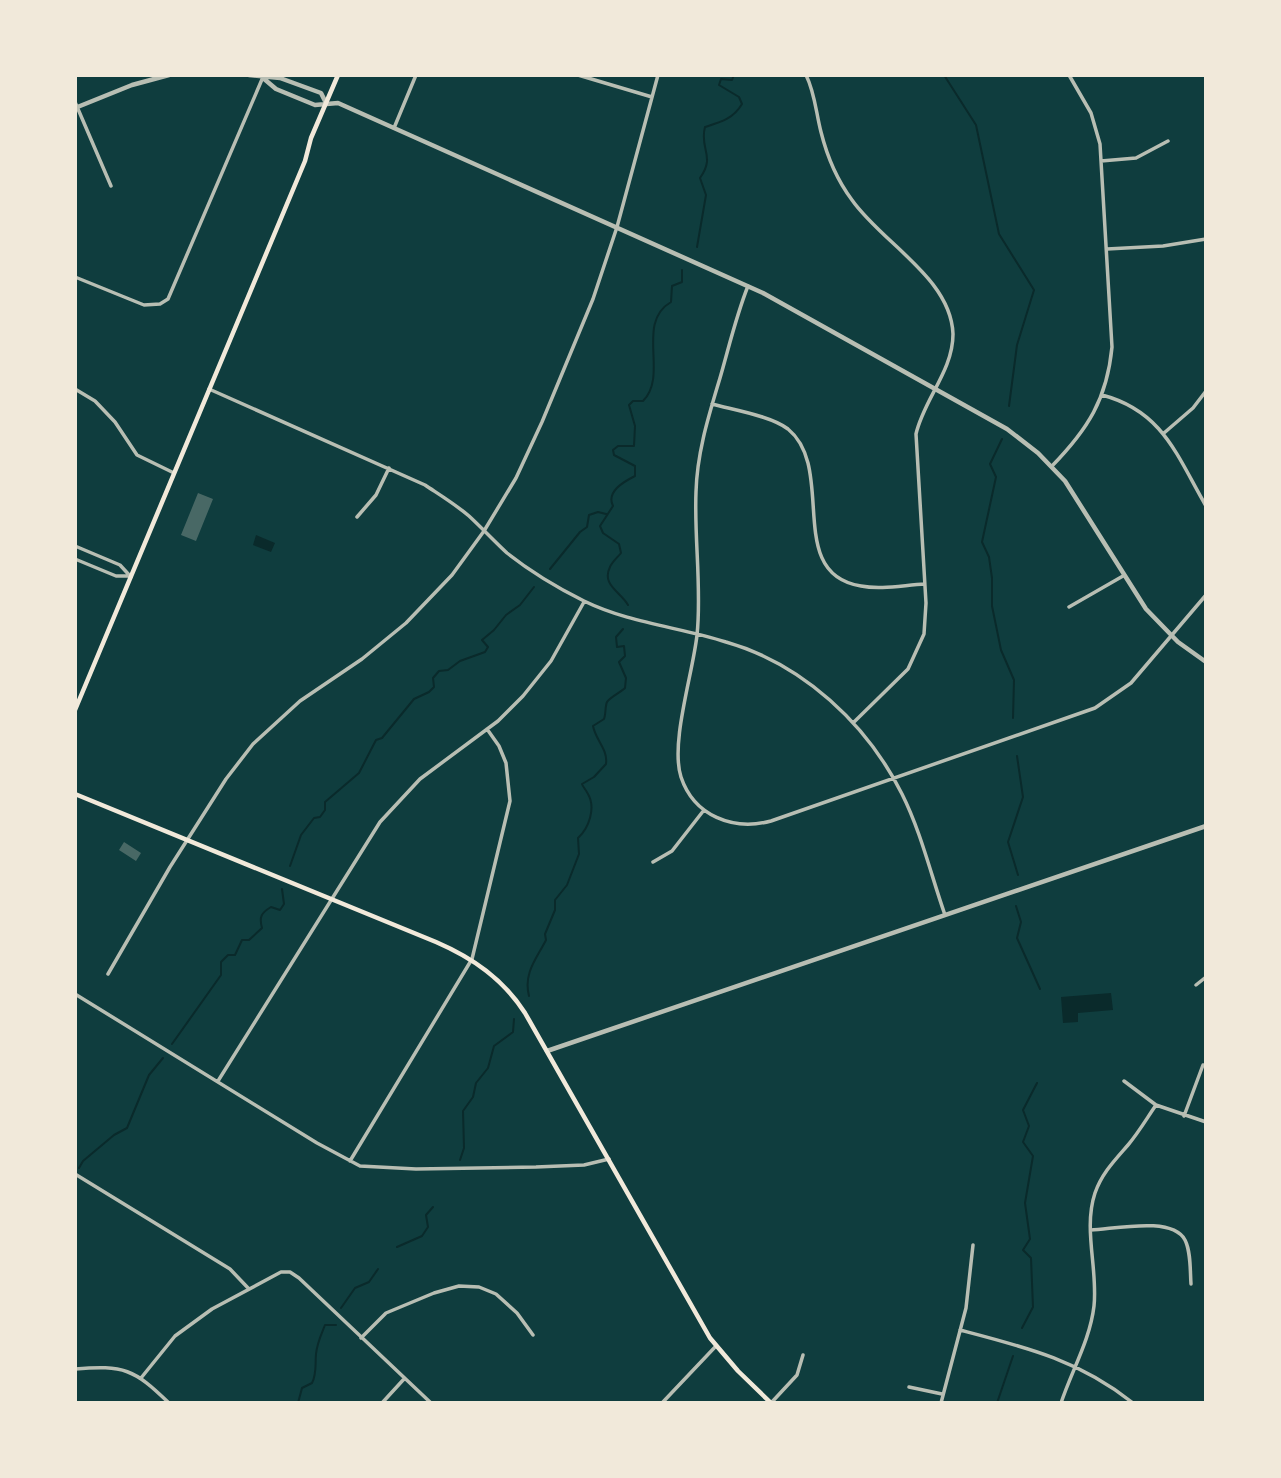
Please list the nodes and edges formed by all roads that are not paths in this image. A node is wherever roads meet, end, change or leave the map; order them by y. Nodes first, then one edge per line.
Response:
1 (169, 75) edge
2 (249, 75) edge
3 (338, 75) edge
4 (416, 75) edge
5 (578, 75) edge
6 (657, 75) edge
7 (806, 75) edge
8 (1069, 75) edge
9 (263, 77) edge
10 (652, 97) junction
11 (326, 103) junction
12 (76, 106) edge
13 (394, 128) junction
14 (1168, 141) dead end
15 (1101, 161) junction
16 (111, 186) dead end
17 (617, 227) junction
18 (1206, 239) edge
19 (1107, 249) junction
20 (75, 277) edge
21 (748, 286) junction
22 (208, 388) junction
23 (935, 388) junction
24 (75, 389) edge
25 (1206, 391) edge
26 (1102, 395) junction
27 (712, 404) junction
28 (1164, 433) junction
29 (1052, 466) junction
30 (389, 468) junction
31 (174, 473) junction
32 (1206, 506) edge
33 (358, 517) dead end
34 (484, 531) junction
35 (75, 546) edge
36 (75, 559) edge
37 (1123, 576) junction
38 (131, 577) junction
39 (925, 584) junction
40 (1206, 595) edge
41 (585, 601) junction
42 (1069, 607) dead end
43 (697, 634) junction
44 (1171, 636) junction
45 (1206, 662) edge
46 (76, 709) edge
47 (853, 723) junction
48 (488, 729) junction
49 (893, 779) junction
50 (75, 794) edge
51 (704, 810) junction
52 (1206, 826) edge
53 (188, 840) junction
54 (653, 862) dead end
55 (330, 900) junction
56 (946, 915) junction
57 (472, 959) junction
58 (108, 974) dead end
59 (1206, 977) edge
60 (1196, 985) dead end
61 (75, 994) edge
62 (547, 1051) junction
63 (1203, 1065) dead end
64 (218, 1081) junction
65 (1124, 1081) dead end
66 (1156, 1105) junction
67 (1184, 1116) junction
68 (1206, 1122) edge
69 (609, 1159) junction
70 (350, 1161) junction
71 (75, 1174) edge
72 (1091, 1230) junction
73 (973, 1245) dead end
74 (1191, 1284) dead end
75 (249, 1289) junction
76 (960, 1330) junction
77 (533, 1335) dead end
78 (361, 1338) junction
79 (716, 1346) junction
80 (803, 1355) dead end
81 (1075, 1365) junction
82 (75, 1369) edge
83 (141, 1378) junction
84 (404, 1379) junction
85 (909, 1387) dead end
86 (942, 1394) junction
87 (169, 1403) edge
88 (382, 1403) edge
89 (431, 1403) edge
90 (662, 1403) edge
91 (771, 1403) edge
92 (941, 1403) edge
93 (1061, 1403) edge
94 (1133, 1403) edge

1 - 12 street
2 - 9 street
3 - 11 main road
4 - 13 street
5 - 10 street
6 - 10 street
7 - 23 street
8 - 15 street
9 - 11 street
9 - 11 street
9 - 20 street
10 - 17 street
11 - 13 street
11 - 22 main road
12 - 16 street
13 - 17 street
14 - 15 street
15 - 19 street
17 - 21 street
17 - 34 street
18 - 19 street
19 - 26 street
21 - 23 street
21 - 27 street
22 - 30 street
22 - 31 main road
23 - 29 street
23 - 39 street
24 - 31 street
25 - 28 street
26 - 28 street
26 - 29 street
27 - 39 street
27 - 43 street
28 - 32 street
29 - 37 street
30 - 33 street
30 - 34 street
31 - 38 main road
34 - 41 street
34 - 53 street
35 - 38 street
36 - 38 street
37 - 42 street
37 - 44 street
38 - 46 main road
39 - 47 street
40 - 44 street
41 - 43 street
41 - 48 street
43 - 47 street
43 - 51 street
44 - 45 street
44 - 49 street
47 - 49 street
48 - 55 street
48 - 57 street
49 - 51 street
49 - 56 street
50 - 53 main road
51 - 54 street
52 - 56 street
53 - 55 main road
53 - 58 street
55 - 57 main road
55 - 64 street
56 - 62 street
57 - 62 main road
57 - 70 street
59 - 60 street
61 - 64 street
62 - 69 main road
63 - 67 street
64 - 70 street
65 - 66 street
66 - 67 street
66 - 72 street
67 - 68 street
69 - 70 street
69 - 79 main road
71 - 75 street
72 - 74 street
72 - 81 street
73 - 76 street
75 - 78 street
75 - 83 street
76 - 81 street
76 - 86 street
77 - 78 street
78 - 84 street
79 - 90 street
79 - 91 main road
80 - 91 street
81 - 93 street
81 - 94 street
82 - 83 street
83 - 87 street
84 - 88 street
84 - 89 street
85 - 86 street
86 - 92 street

